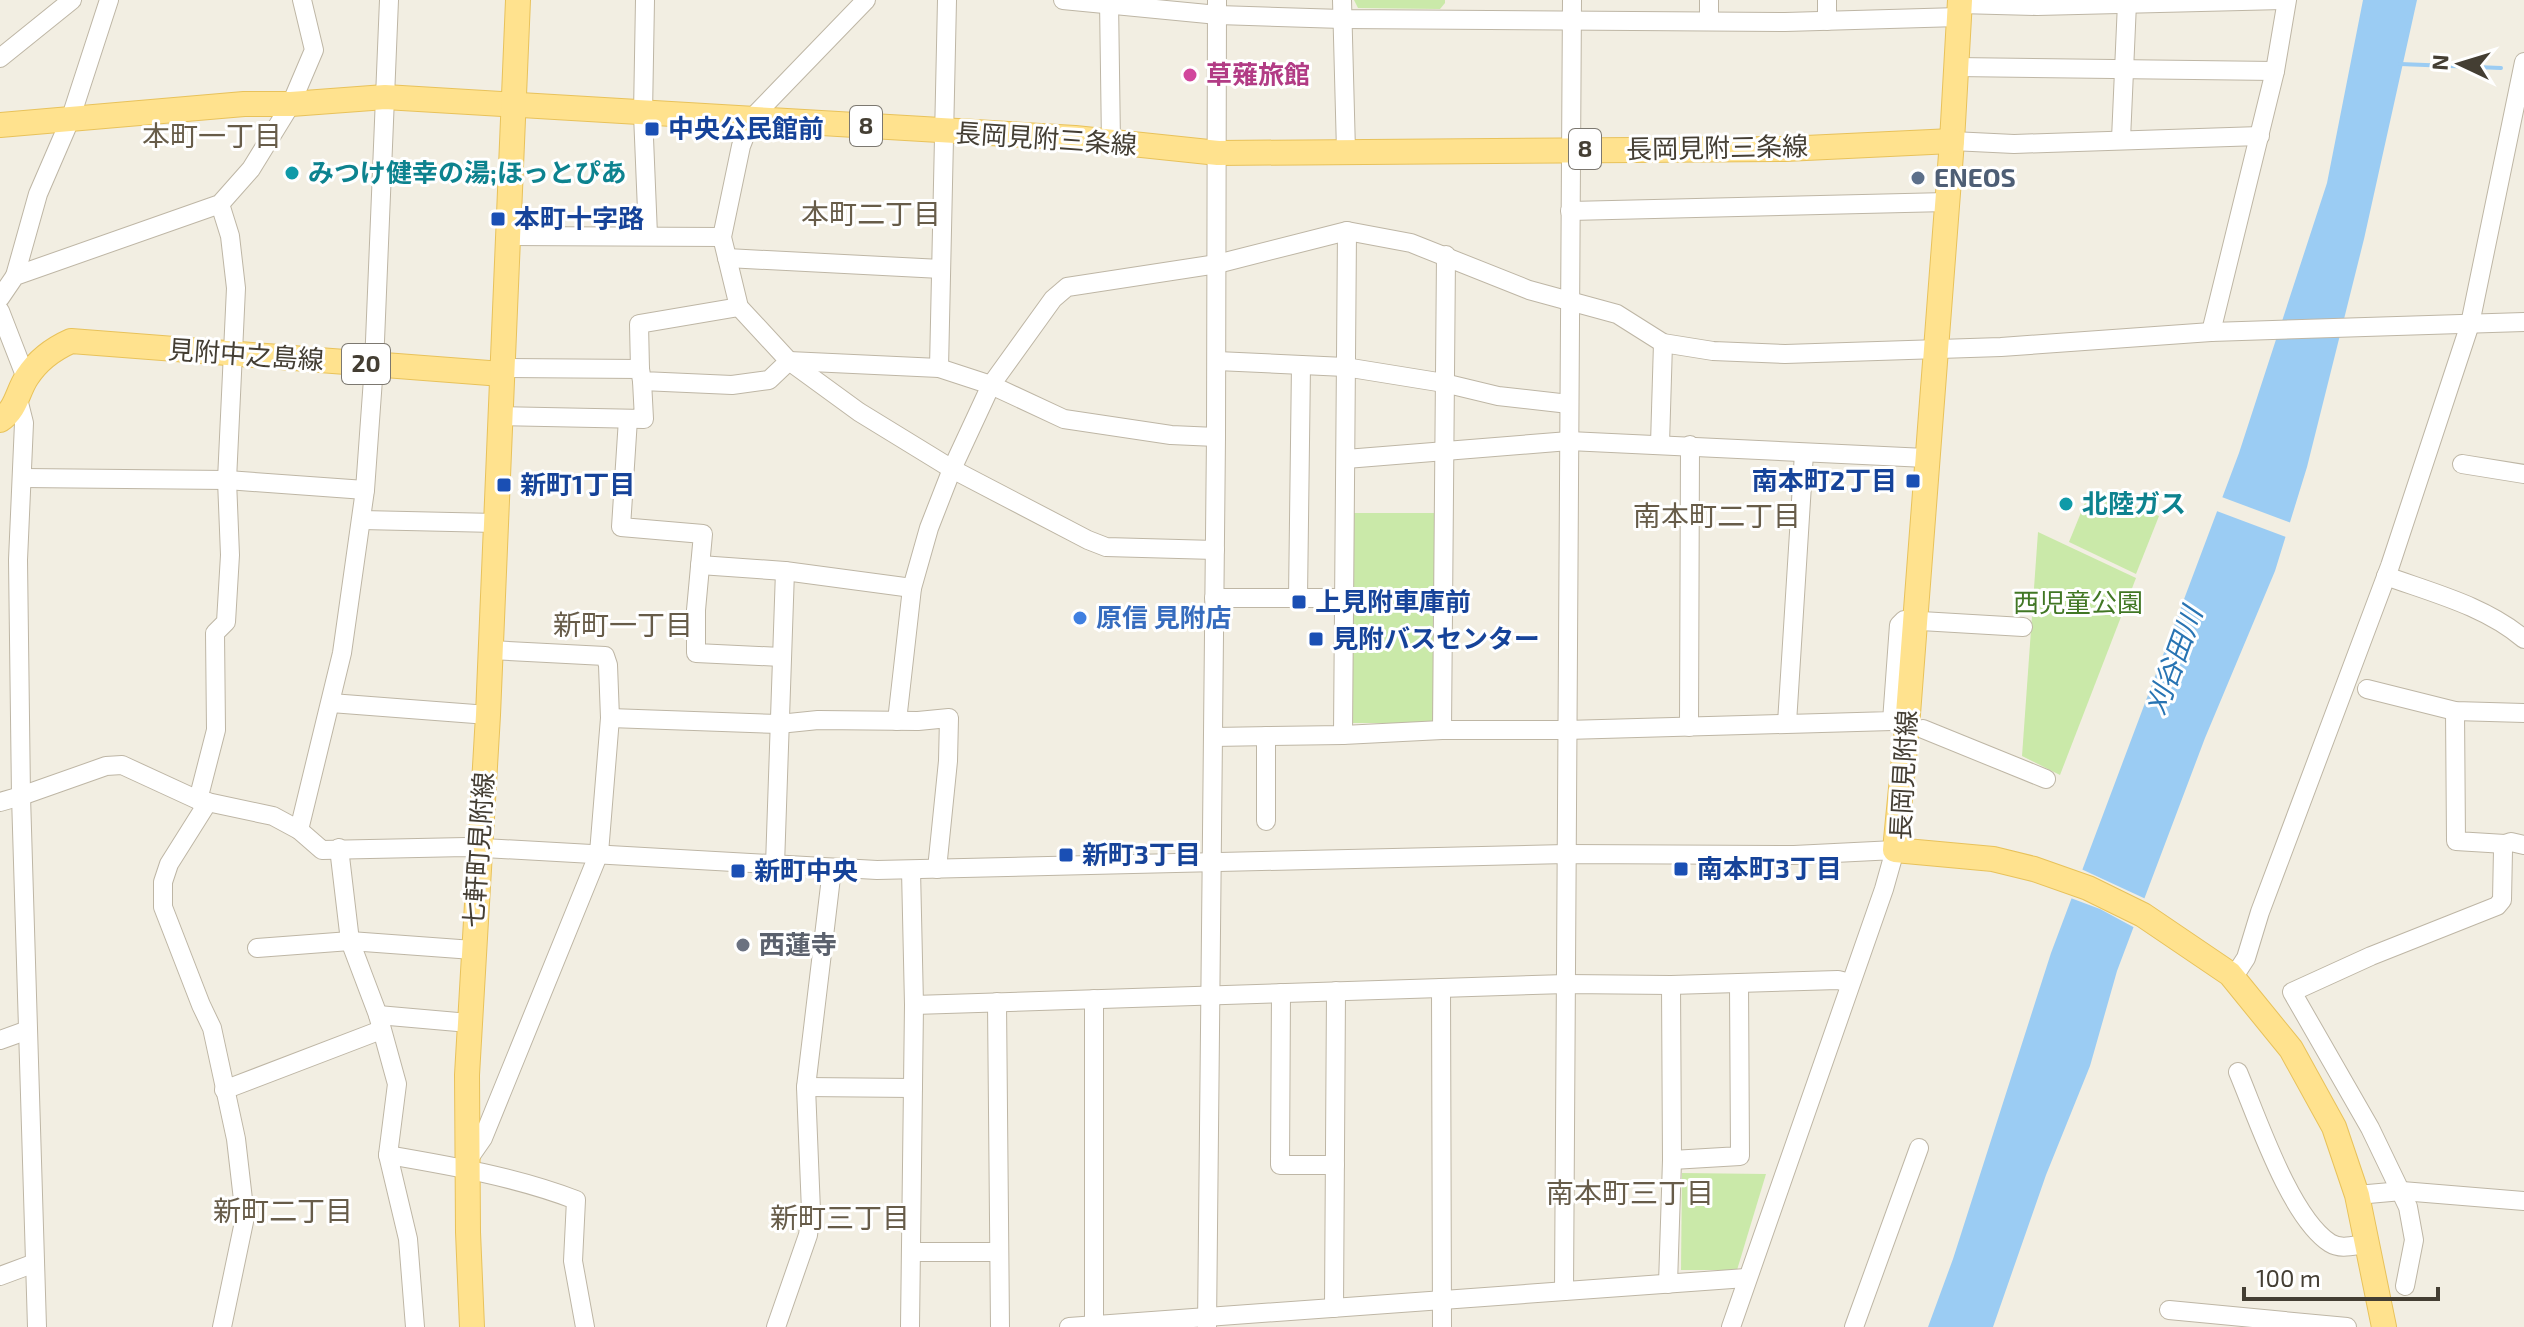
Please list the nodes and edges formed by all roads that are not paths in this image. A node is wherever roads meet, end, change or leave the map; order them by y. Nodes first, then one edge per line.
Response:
1 (72, 0) edge
2 (109, 0) edge
3 (302, 0) edge
4 (389, 0) edge
5 (518, 0) edge
6 (645, 0) edge
7 (866, 0) edge
8 (947, 0) edge
9 (1063, 0) edge
10 (1342, 0) edge
11 (1449, 0) edge
12 (1572, 0) edge
13 (1709, 0) edge
14 (1827, 0) edge
15 (2285, 0) edge
16 (2195, 1) edge
17 (1109, 2) edge
18 (2083, 2) edge
19 (2127, 3) junction
20 (1959, 7) edge
21 (1218, 8) edge
22 (1342, 19) junction
23 (1448, 20) junction
24 (1572, 20) junction
25 (1709, 21) junction
26 (1827, 21) junction
27 (0, 58) edge
28 (2524, 62) edge
29 (1956, 67) junction
30 (2124, 70) junction
31 (2275, 71) junction
32 (385, 97) junction
33 (291, 104) junction
34 (512, 105) junction
35 (643, 114) junction
36 (752, 118) junction
37 (70, 120) junction
38 (0, 125) edge
39 (944, 131) junction
40 (2260, 136) junction
41 (2121, 139) junction
42 (1952, 141) junction
43 (1111, 143) junction
44 (1571, 149) junction
45 (1346, 151) junction
46 (1218, 153) junction
47 (1947, 202) junction
48 (220, 204) junction
49 (1570, 211) junction
50 (1347, 231) junction
51 (648, 235) junction
52 (507, 236) junction
53 (722, 237) junction
54 (1446, 255) junction
55 (727, 258) junction
56 (1217, 264) junction
57 (941, 269) junction
58 (15, 276) junction
59 (0, 298) edge
60 (1570, 303) junction
61 (739, 307) junction
62 (0, 311) edge
63 (2524, 322) edge
64 (2465, 324) junction
65 (2211, 332) junction
66 (1663, 343) junction
67 (1935, 349) junction
68 (231, 353) junction
69 (789, 361) junction
70 (1217, 361) junction
71 (374, 365) junction
72 (1301, 365) junction
73 (1345, 367) junction
74 (939, 368) junction
75 (502, 371) junction
76 (641, 375) junction
77 (1444, 383) junction
78 (991, 385) junction
79 (22, 388) junction
80 (1569, 404) junction
81 (500, 416) junction
82 (628, 419) junction
83 (0, 420) edge
84 (1216, 437) junction
85 (1569, 441) junction
86 (1660, 444) junction
87 (1690, 445) junction
88 (1446, 449) junction
89 (1804, 453) junction
90 (1926, 458) junction
91 (1346, 459) junction
92 (2462, 464) dead end
93 (952, 469) junction
94 (2524, 474) edge
95 (23, 478) junction
96 (227, 480) junction
97 (365, 490) junction
98 (362, 520) junction
99 (496, 523) junction
100 (1215, 550) junction
101 (9, 563) edge
102 (700, 565) junction
103 (785, 571) junction
104 (2386, 576) junction
105 (912, 588) junction
106 (1214, 598) junction
107 (1298, 598) junction
108 (1344, 598) junction
109 (1914, 621) junction
110 (2023, 627) dead end
111 (2524, 639) edge
112 (491, 650) junction
113 (781, 657) junction
114 (2367, 689) dead end
115 (331, 703) junction
116 (2455, 711) junction
117 (2524, 713) edge
118 (488, 715) junction
119 (610, 718) junction
120 (897, 721) junction
121 (1787, 723) junction
122 (779, 724) junction
123 (1689, 727) junction
124 (1923, 729) dead end
125 (1442, 730) junction
126 (1566, 730) junction
127 (1343, 735) junction
128 (1266, 736) junction
129 (1213, 737) junction
130 (2046, 779) dead end
131 (21, 796) junction
132 (203, 801) junction
133 (0, 802) edge
134 (1266, 821) dead end
135 (299, 830) junction
136 (2515, 845) edge
137 (478, 847) junction
138 (339, 848) junction
139 (1895, 850) junction
140 (599, 853) junction
141 (1566, 854) junction
142 (1212, 860) junction
143 (775, 865) junction
144 (832, 869) junction
145 (937, 869) junction
146 (911, 870) junction
147 (350, 941) junction
148 (257, 948) dead end
149 (473, 950) junction
150 (2231, 976) junction
151 (1739, 983) junction
152 (1850, 983) junction
153 (1566, 984) junction
154 (1671, 985) junction
155 (1441, 988) junction
156 (1336, 991) junction
157 (1281, 993) junction
158 (1210, 996) junction
159 (1094, 999) junction
160 (997, 1002) junction
161 (914, 1005) junction
162 (379, 1023) junction
163 (469, 1023) junction
164 (28, 1030) junction
165 (0, 1040) edge
166 (2238, 1072) dead end
167 (806, 1087) junction
168 (913, 1088) junction
169 (224, 1090) junction
170 (1919, 1148) dead end
171 (388, 1155) junction
172 (1672, 1160) junction
173 (467, 1164) junction
174 (1335, 1165) junction
175 (2402, 1191) junction
176 (2357, 1195) junction
177 (2524, 1201) edge
178 (2367, 1244) junction
179 (911, 1252) junction
180 (999, 1252) junction
181 (35, 1263) junction
182 (0, 1276) edge
183 (1746, 1278) junction
184 (1668, 1284) junction
185 (2405, 1286) dead end
186 (1564, 1291) junction
187 (1442, 1300) junction
188 (1334, 1308) junction
189 (2169, 1310) dead end
190 (1207, 1322) edge
191 (1094, 1325) edge
192 (37, 1327) edge
193 (222, 1327) edge
194 (415, 1327) edge
195 (472, 1327) edge
196 (585, 1327) edge
197 (776, 1327) edge
198 (910, 1327) edge
199 (1000, 1327) edge
200 (1069, 1327) edge
201 (1442, 1327) edge
202 (1731, 1327) edge
203 (1854, 1327) edge
204 (2347, 1327) edge
205 (2384, 1327) edge

1 - 27 street
2 - 37 street
3 - 33 street
4 - 32 street
5 - 34 main road
6 - 35 street
7 - 36 street
8 - 39 street
9 - 17 street
10 - 22 street
11 - 23 street
12 - 24 street
13 - 25 street
14 - 26 street
15 - 16 street
15 - 31 street
16 - 19 street
17 - 21 street
17 - 43 street
18 - 19 street
18 - 20 street
19 - 30 street
20 - 26 street
20 - 29 main road
21 - 22 street
21 - 46 street
22 - 23 street
22 - 45 street
23 - 24 street
24 - 25 street
24 - 44 street
25 - 26 street
28 - 64 street
29 - 30 street
29 - 42 main road
30 - 31 street
30 - 41 street
31 - 40 street
32 - 33 main road, 長岡見附三条線 / 8
32 - 34 main road, 長岡見附三条線 / 8
32 - 71 street
33 - 37 main road, 長岡見附三条線 / 8
33 - 48 street
34 - 35 main road, 長岡見附三条線 / 8
34 - 52 main road
35 - 36 main road, 長岡見附三条線 / 8
35 - 51 street
36 - 39 main road, 長岡見附三条線 / 8
36 - 53 street
37 - 38 main road, 長岡見附三条線 / 8
37 - 58 street
39 - 43 main road, 長岡見附三条線 / 8
39 - 57 street
40 - 41 street
40 - 65 street
41 - 42 street
42 - 44 main road, 長岡見附三条線 / 8
42 - 47 main road, 長岡見附線
43 - 46 main road, 長岡見附三条線 / 8
44 - 45 main road, 長岡見附三条線 / 8
44 - 49 street
45 - 46 main road, 長岡見附三条線 / 8
46 - 56 street
47 - 49 street
47 - 67 main road, 長岡見附線
48 - 58 street
48 - 68 street
49 - 60 street
50 - 54 street
50 - 56 street
50 - 73 street
51 - 52 street
51 - 53 street
52 - 75 main road
53 - 55 street
54 - 60 street
54 - 77 street
55 - 57 street
55 - 61 street
56 - 70 street
56 - 78 street
57 - 74 street
58 - 59 street
60 - 66 street
60 - 80 street
61 - 69 street
61 - 76 street
62 - 79 street
63 - 64 street
64 - 65 street
64 - 104 street
65 - 67 street
66 - 67 street
66 - 86 street
67 - 90 main road, 長岡見附線
68 - 71 main road, 見附中之島線 / 20
68 - 79 main road, 見附中之島線 / 20
68 - 96 street
69 - 74 street
69 - 76 street
69 - 93 street
70 - 72 street
70 - 84 street
71 - 75 main road, 見附中之島線 / 20
71 - 97 street
72 - 73 street
72 - 107 street
73 - 77 street
73 - 91 street
74 - 78 street
75 - 76 street
75 - 81 main road, 七軒町見附線
76 - 82 street
77 - 80 street
77 - 88 street
78 - 84 street
78 - 93 street
79 - 83 main road, 見附中之島線 / 20
79 - 95 street
80 - 85 street
81 - 82 street
81 - 99 main road, 七軒町見附線
82 - 102 street
84 - 100 street
85 - 86 street
85 - 88 street
85 - 126 street
86 - 87 street
87 - 89 street
87 - 123 street
88 - 91 street
88 - 125 street
89 - 90 street
89 - 121 street
90 - 109 main road, 長岡見附線
91 - 108 street
92 - 94 street
93 - 100 street
93 - 105 street
95 - 96 street
95 - 101 street
96 - 97 street
96 - 132 street
97 - 98 street
98 - 99 street
98 - 115 street
99 - 112 main road, 七軒町見附線
100 - 106 street
101 - 131 street
102 - 103 street
102 - 113 street
103 - 105 street
103 - 113 street
104 - 111 street
104 - 150 street
105 - 120 street
106 - 107 street
106 - 129 street
107 - 108 street
108 - 127 street
109 - 110 street
109 - 121 street
109 - 139 main road, 長岡見附線
112 - 118 main road, 七軒町見附線
112 - 119 street
113 - 122 street
114 - 116 street
115 - 118 street
115 - 135 street
116 - 117 street
116 - 136 street
118 - 137 main road, 七軒町見附線
119 - 122 street
119 - 140 street
120 - 122 street
120 - 145 street
121 - 123 street
122 - 143 street
123 - 126 street
124 - 130 street
125 - 126 street
125 - 127 street
126 - 141 street
127 - 128 street
128 - 129 street
128 - 134 street
129 - 142 street
131 - 132 street
131 - 133 street
131 - 164 street
132 - 135 street
132 - 169 street
135 - 138 street
136 - 175 street
137 - 138 street
137 - 140 street
137 - 149 main road, 七軒町見附線
138 - 147 street
139 - 141 street
139 - 150 main road, 長岡見附線
139 - 152 street
140 - 143 street
140 - 173 street
141 - 142 street
141 - 153 street
142 - 145 street
142 - 158 street
143 - 144 street
144 - 146 street
144 - 167 street
145 - 146 street
146 - 161 street
147 - 148 street
147 - 149 street
147 - 162 street
149 - 163 main road, 七軒町見附線
150 - 176 main road, 長岡見附線
151 - 152 street
151 - 154 street
151 - 172 street
152 - 183 street
153 - 154 street
153 - 155 street
153 - 186 street
154 - 172 street
155 - 156 street
155 - 187 street
156 - 157 street
156 - 174 street
157 - 158 street
157 - 174 street
158 - 159 street
158 - 190 street
159 - 160 street
159 - 191 street
160 - 161 street
160 - 180 street
161 - 168 street
162 - 163 street
162 - 169 street
162 - 171 street
163 - 173 main road, 七軒町見附線
164 - 165 street
164 - 181 street
166 - 178 street
167 - 168 street
167 - 197 street
168 - 179 street
169 - 193 street
170 - 203 street
171 - 173 street
171 - 194 street
172 - 184 street
173 - 195 main road, 七軒町見附線
173 - 196 street
174 - 188 street
175 - 176 street
175 - 177 street
175 - 185 street
176 - 178 main road, 長岡見附線
178 - 205 main road, 長岡見附線
179 - 180 street
179 - 198 street
180 - 199 street
181 - 182 street
181 - 192 street
183 - 184 street
183 - 202 street
184 - 186 street
186 - 187 street
187 - 188 street
187 - 201 street
188 - 190 street
189 - 204 street
190 - 191 street
191 - 200 street

